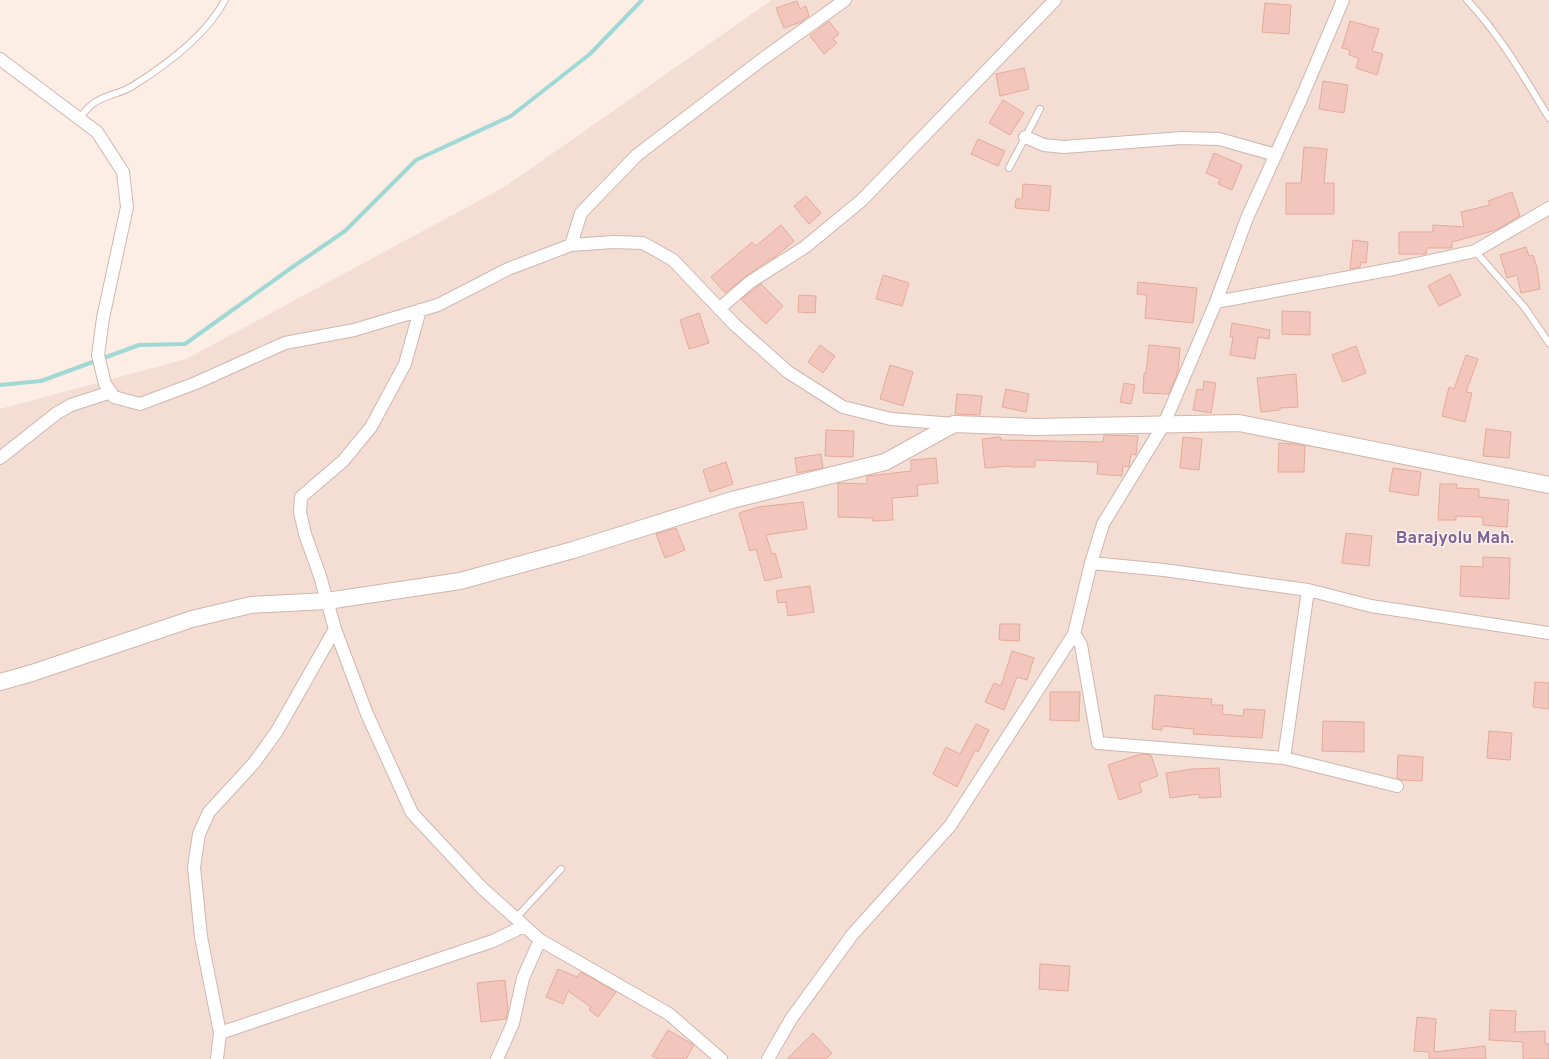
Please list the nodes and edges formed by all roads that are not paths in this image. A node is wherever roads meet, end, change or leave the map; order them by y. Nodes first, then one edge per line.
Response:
1 (225, 0) edge
2 (845, 0) edge
3 (1055, 0) edge
4 (1343, 0) edge
5 (1467, 0) edge
6 (0, 59) edge
7 (1040, 109) dead end
8 (79, 118) junction
9 (1549, 118) edge
10 (1025, 137) junction
11 (1276, 155) junction
12 (1009, 168) dead end
13 (1549, 208) edge
14 (571, 245) junction
15 (1475, 251) junction
16 (1216, 302) junction
17 (719, 309) junction
18 (420, 310) junction
19 (1549, 343) edge
20 (108, 388) junction
21 (954, 424) junction
22 (1164, 424) junction
23 (0, 458) edge
24 (1549, 485) edge
25 (1091, 563) junction
26 (1308, 590) junction
27 (327, 601) junction
28 (336, 629) junction
29 (1549, 633) edge
30 (1074, 634) junction
31 (0, 682) edge
32 (1284, 758) junction
33 (1397, 786) dead end
34 (561, 869) dead end
35 (520, 922) junction
36 (540, 940) junction
37 (220, 1033) junction
38 (218, 1059) edge
39 (497, 1059) edge
40 (721, 1059) edge
41 (768, 1059) edge

1 - 8 lane
2 - 14 street
3 - 17 street
4 - 11 street
5 - 9 lane
6 - 8 street
7 - 10 lane
8 - 20 street
10 - 11 street
10 - 12 lane
11 - 16 street
13 - 15 street
14 - 17 street
14 - 18 street
15 - 16 street
15 - 19 lane
16 - 22 street
17 - 21 street
18 - 20 street
18 - 27 street
20 - 23 street
21 - 22 street
21 - 27 street
22 - 24 street
22 - 25 street
25 - 26 street
25 - 30 street
26 - 29 street
26 - 32 street
27 - 28 street
27 - 31 street
28 - 35 street
28 - 37 street
30 - 32 street
30 - 41 street
32 - 33 street
34 - 35 lane
35 - 36 street
35 - 37 street
36 - 39 street
36 - 40 street
37 - 38 street

